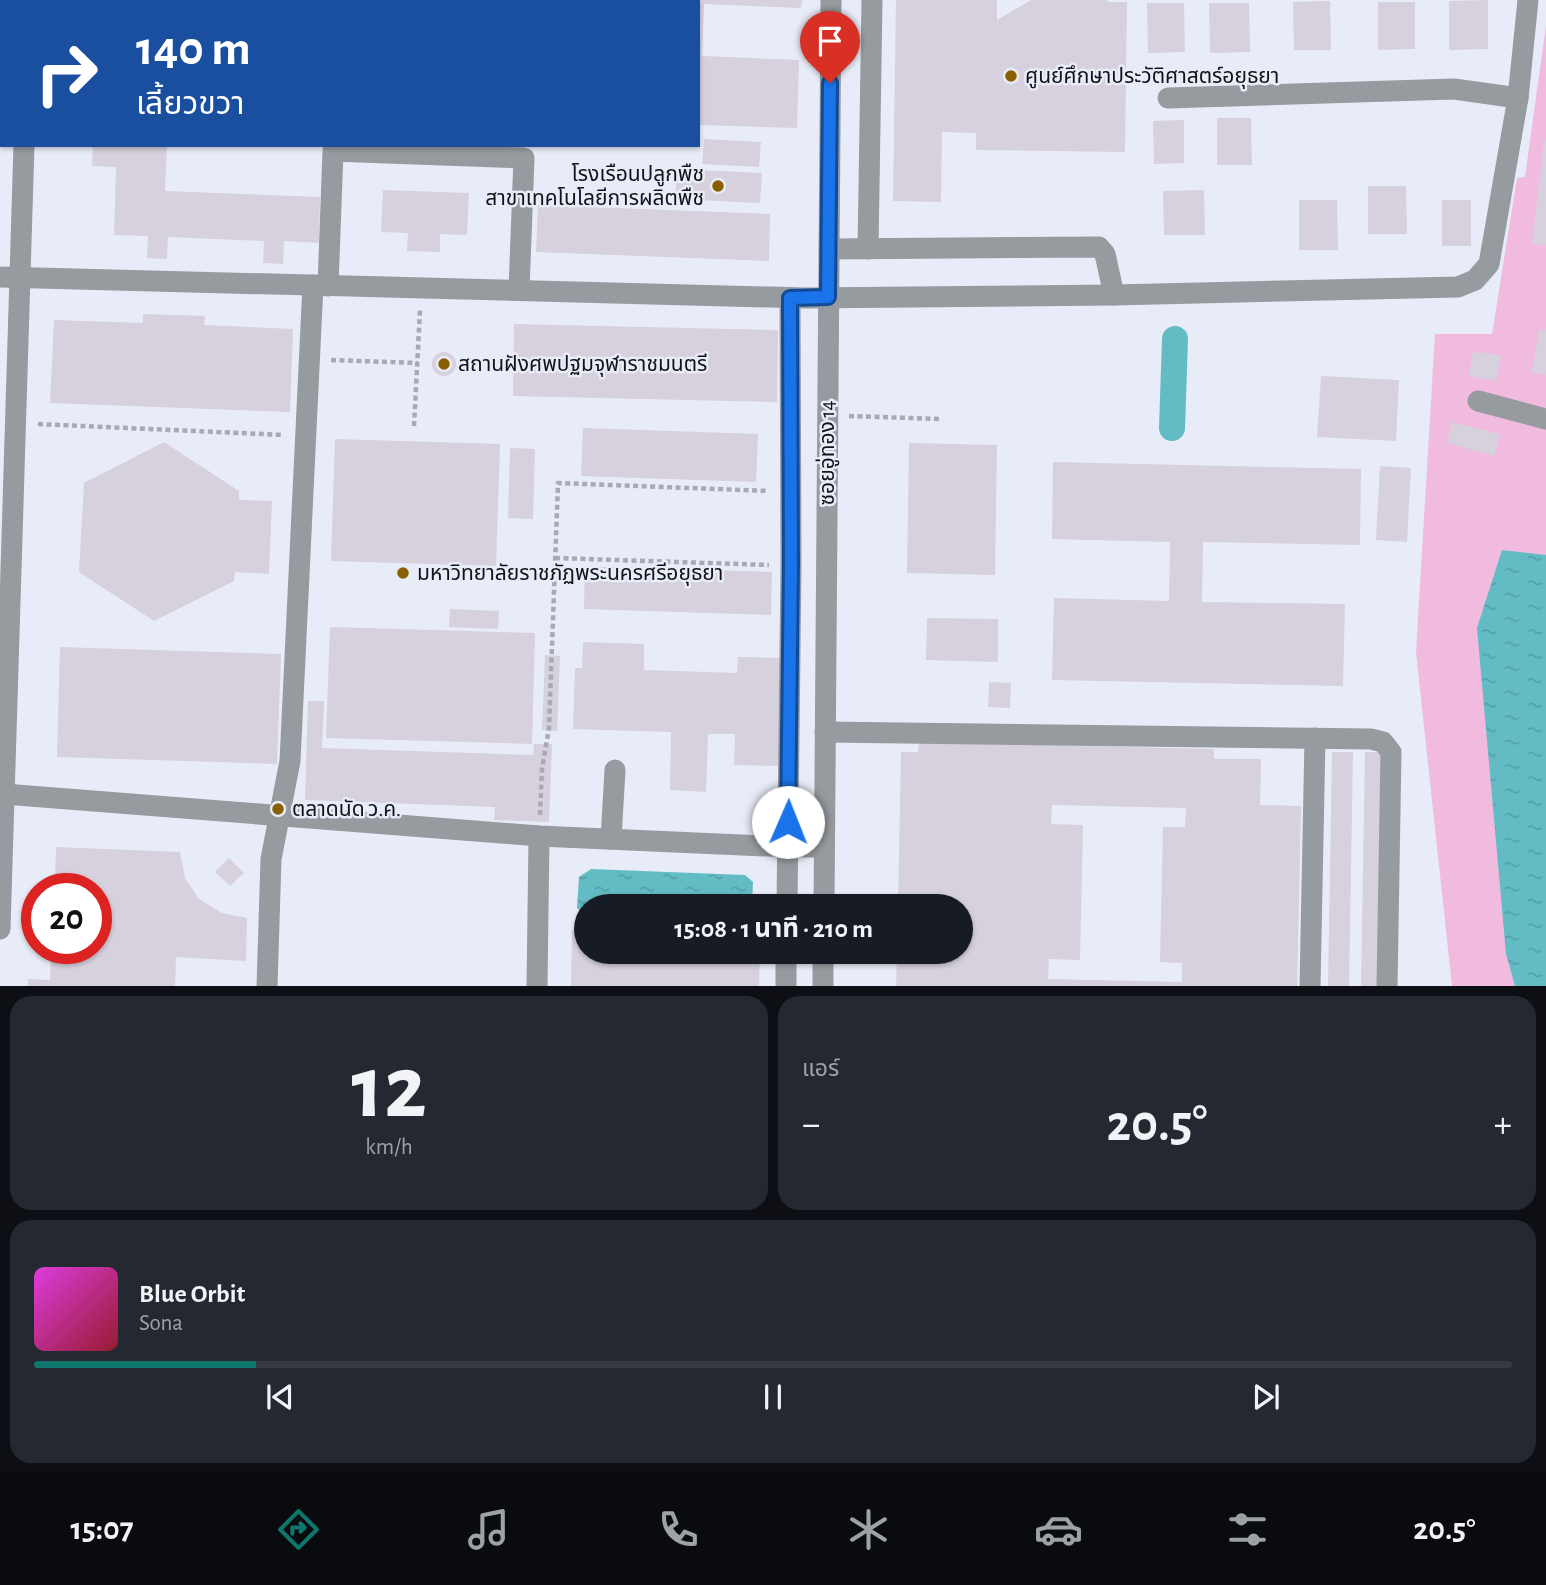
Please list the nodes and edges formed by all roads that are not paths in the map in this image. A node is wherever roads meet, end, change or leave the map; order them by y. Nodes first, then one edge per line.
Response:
1 (831, 0) edge
2 (872, 0) edge
3 (1528, 0) edge
4 (1168, 98) dead end
5 (1518, 98) junction
6 (24, 147) edge
7 (829, 249) junction
8 (868, 249) junction
9 (10, 277) edge
10 (321, 285) junction
11 (519, 290) junction
12 (1114, 295) junction
13 (828, 297) junction
14 (790, 298) junction
15 (1478, 401) dead end
16 (1546, 419) edge
17 (825, 732) junction
18 (1315, 738) junction
19 (615, 770) dead end
20 (4, 794) junction
21 (279, 814) junction
22 (539, 836) junction
23 (611, 839) junction
24 (788, 847) junction
25 (824, 847) junction
26 (787, 894) edge
27 (824, 894) edge
28 (0, 929) edge
29 (786, 964) edge
30 (823, 964) edge
31 (267, 986) edge
32 (537, 986) edge
33 (786, 986) edge
34 (823, 986) edge
35 (1310, 986) edge
36 (1387, 986) edge

1 - 7 street, ซอยอู่ทอง 14
2 - 8 street
3 - 5 street
4 - 5 street
5 - 12 street
6 - 9 street
7 - 8 street
7 - 13 street, ซอยอู่ทอง 14
8 - 12 street
9 - 10 street
9 - 20 street
10 - 11 street
10 - 11 street
10 - 21 street
11 - 14 street
12 - 13 street
13 - 14 street
13 - 17 street, ซอยอู่ทอง 14
14 - 24 street
15 - 16 street
17 - 18 street
17 - 25 street, ซอยอู่ทอง 14
18 - 35 street
18 - 36 street
19 - 23 street
20 - 21 street
20 - 28 street
21 - 22 street
21 - 31 street
22 - 23 street
22 - 32 street
23 - 24 street
24 - 25 street
24 - 26 street
25 - 27 street, ซอยอู่ทอง 14
29 - 33 street
30 - 34 street

